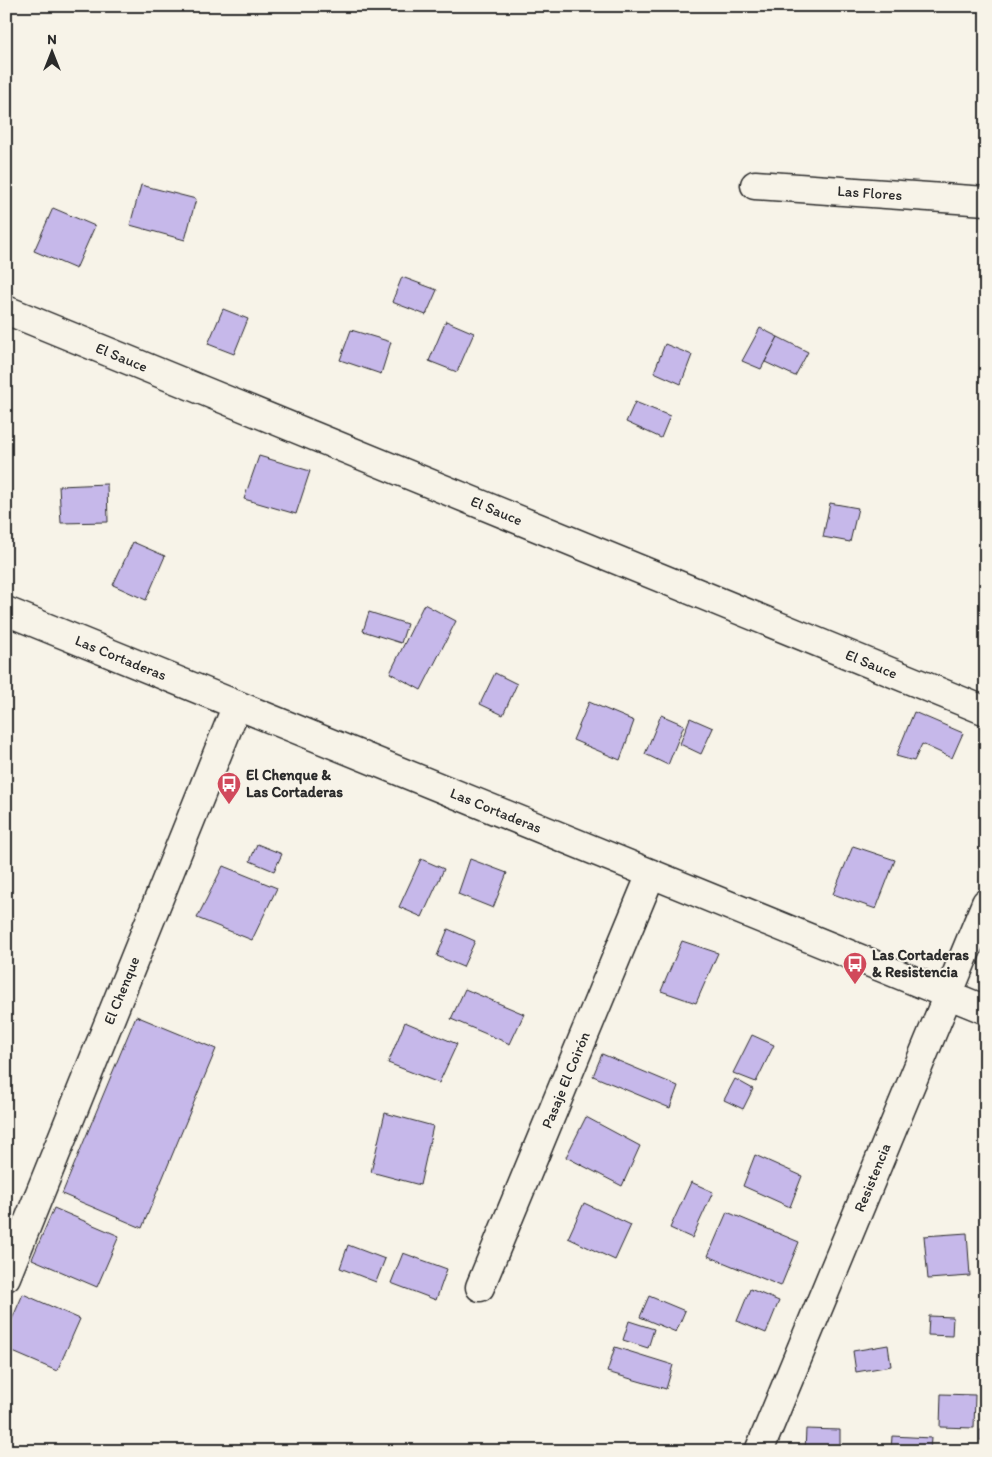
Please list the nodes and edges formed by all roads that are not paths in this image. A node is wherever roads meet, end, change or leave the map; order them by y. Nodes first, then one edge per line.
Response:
1 (755, 185) dead end
2 (986, 200) edge
3 (6, 310) edge
4 (6, 611) edge
5 (237, 705) junction
6 (986, 711) edge
7 (651, 874) junction
8 (986, 903) edge
9 (948, 995) junction
10 (986, 1010) edge
11 (6, 1276) edge
12 (480, 1287) dead end
13 (759, 1451) edge

1 - 2 street, Las Flores
3 - 6 street, El Sauce
4 - 5 street, Las Cortaderas
5 - 7 street, Las Cortaderas
5 - 11 street, El Chenque
7 - 9 street, Las Cortaderas
7 - 12 street, Pasaje El Coirón
8 - 9 street, Resistencia
9 - 10 street, Las Cortaderas
9 - 13 street, Resistencia

